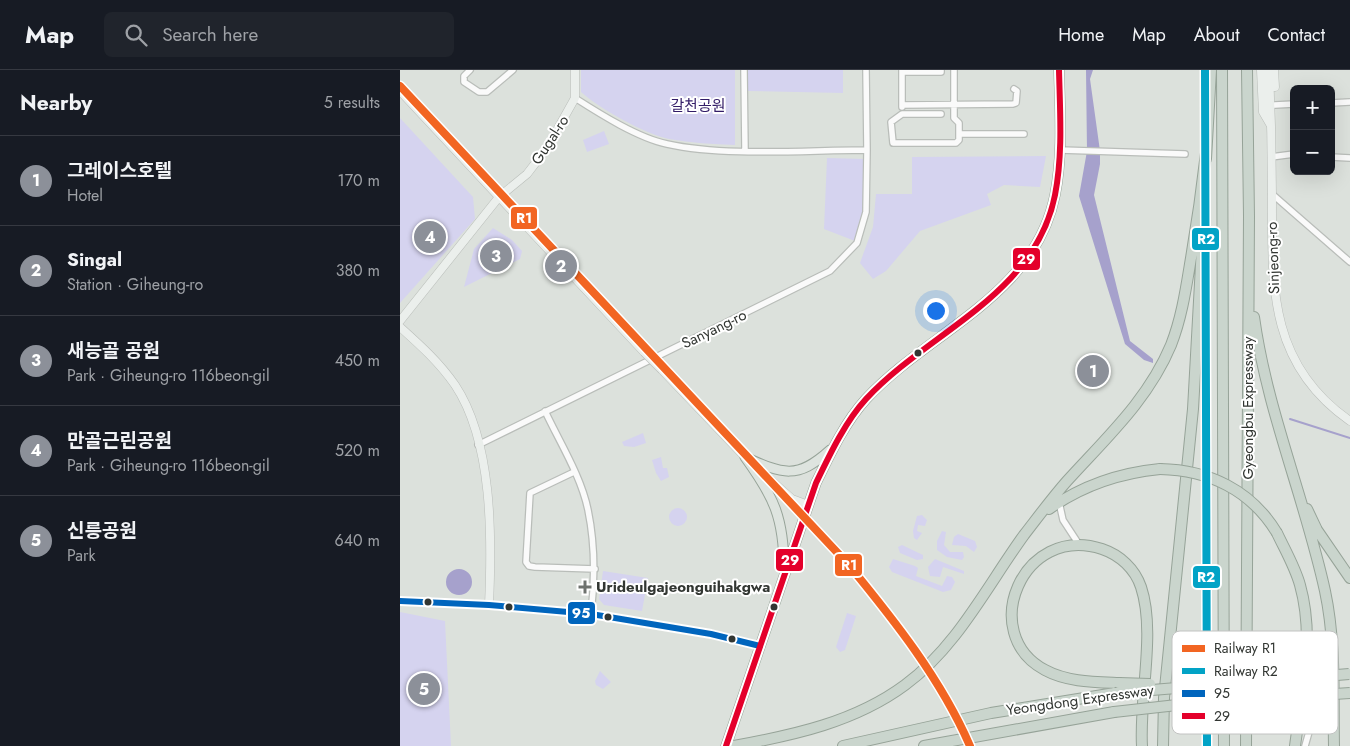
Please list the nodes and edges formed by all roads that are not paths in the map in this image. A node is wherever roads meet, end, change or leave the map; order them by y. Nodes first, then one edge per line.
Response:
1 (470, 70) edge
2 (513, 70) edge
3 (575, 70) edge
4 (744, 70) edge
5 (866, 70) edge
6 (941, 70) edge
7 (954, 70) edge
8 (1059, 70) edge
9 (1211, 70) edge
10 (1222, 70) edge
11 (1246, 70) edge
12 (1261, 70) edge
13 (1269, 70) edge
14 (1274, 70) edge
15 (902, 71) edge
16 (1014, 89) dead end
17 (400, 91) edge
18 (575, 98) junction
19 (1350, 102) edge
20 (1335, 103) edge
21 (1290, 104) edge
22 (902, 105) junction
23 (954, 105) junction
24 (1275, 105) junction
25 (902, 114) junction
26 (941, 114) dead end
27 (1271, 126) junction
28 (959, 134) junction
29 (1024, 134) dead end
30 (745, 150) junction
31 (867, 150) junction
32 (1060, 150) junction
33 (1206, 153) junction
34 (1185, 154) dead end
35 (1290, 155) edge
36 (1335, 156) edge
37 (1272, 157) junction
38 (1350, 158) edge
39 (1272, 194) junction
40 (500, 197) junction
41 (1249, 261) junction
42 (1350, 262) edge
43 (400, 321) edge
44 (400, 327) edge
45 (545, 412) junction
46 (1350, 421) edge
47 (478, 444) junction
48 (834, 445) junction
49 (745, 457) junction
50 (1288, 461) junction
51 (574, 472) junction
52 (1059, 502) junction
53 (808, 505) junction
54 (1024, 535) junction
55 (1080, 546) junction
56 (595, 568) junction
57 (784, 577) junction
58 (1350, 578) edge
59 (400, 601) edge
60 (489, 605) junction
61 (591, 614) junction
62 (1224, 631) edge
63 (1247, 631) edge
64 (1307, 631) edge
65 (1330, 631) edge
66 (760, 646) junction
67 (1172, 686) edge
68 (1117, 688) junction
69 (1172, 707) edge
70 (726, 746) edge
71 (734, 746) edge
72 (843, 746) edge
73 (924, 746) edge
74 (1142, 746) edge
75 (1163, 746) edge

1 - 2 street
3 - 18 street, Gugal-ro
4 - 30 street
5 - 31 street, Sanyang-ro
6 - 15 street
7 - 23 street
8 - 32 main road
9 - 33 highway
10 - 62 highway, Gyeongbu Expressway
11 - 41 highway, Gyeongbu Expressway
12 - 27 street
13 - 27 street, Sinjeong-ro
14 - 24 street
15 - 22 street
16 - 23 street
17 - 40 street
18 - 30 street
18 - 40 street, Gugal-ro
19 - 20 street
21 - 24 street
22 - 23 street
22 - 25 street
23 - 28 street
24 - 27 street
25 - 26 street
25 - 28 street
27 - 37 street, Sinjeong-ro
28 - 29 street
30 - 31 street
31 - 45 street, Sanyang-ro
32 - 34 street
32 - 48 main road
33 - 54 highway
33 - 75 highway
35 - 37 street
36 - 38 street
37 - 39 street, Sinjeong-ro
39 - 42 street
39 - 46 street, Sinjeong-ro
40 - 43 street, Gugal-ro
40 - 49 street, bridge
41 - 50 highway
41 - 63 highway, Gyeongbu Expressway
44 - 47 street
45 - 47 street, Sanyang-ro
45 - 51 street
47 - 60 street
48 - 49 main road
48 - 53 main road
49 - 53 street
49 - 57 main road
50 - 58 highway
50 - 65 highway
51 - 56 street
51 - 56 street
52 - 54 highway
52 - 55 street
52 - 64 highway, bridge
53 - 57 main road
54 - 71 highway
55 - 68 highway
55 - 74 highway
56 - 61 street
57 - 66 main road
59 - 60 street
60 - 61 street
61 - 66 street
66 - 70 main road
67 - 68 highway, bridge
68 - 72 highway, Yeongdong Expressway
69 - 73 highway, Yeongdong Expressway, bridge

